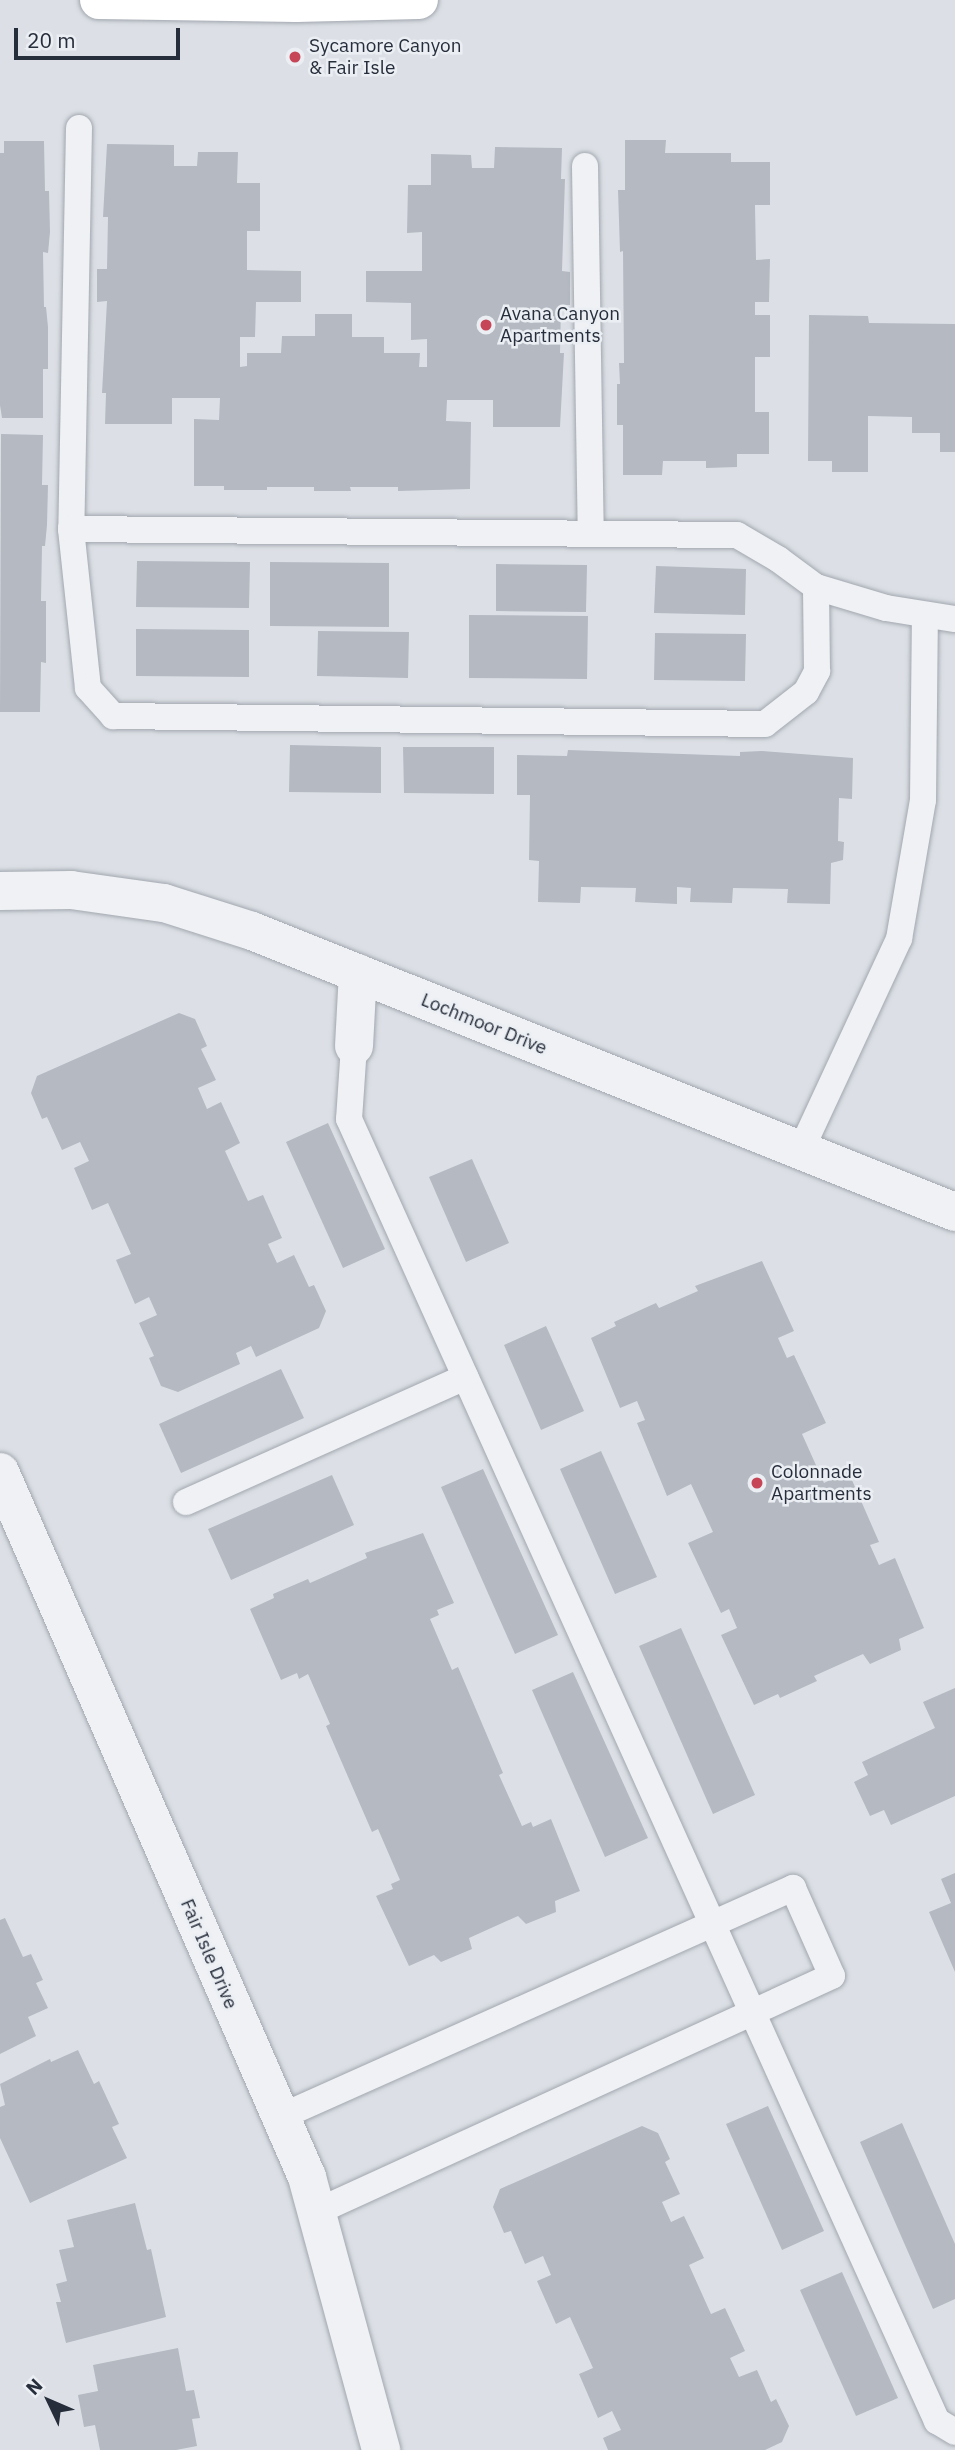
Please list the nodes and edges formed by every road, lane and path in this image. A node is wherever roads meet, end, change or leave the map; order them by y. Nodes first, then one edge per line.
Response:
1 (99, 0) edge
2 (419, 0) edge
3 (79, 128) dead end
4 (585, 166) dead end
5 (71, 529) junction
6 (591, 533) junction
7 (816, 587) junction
8 (925, 615) junction
9 (955, 619) edge
10 (0, 891) edge
11 (358, 973) junction
12 (354, 1046) joint
13 (801, 1150) junction
14 (955, 1212) edge
15 (465, 1377) junction
16 (0, 1472) edge
17 (186, 1502) dead end
18 (712, 1922) junction
19 (754, 2014) junction
20 (280, 2117) junction
21 (316, 2213) junction
22 (955, 2432) edge
23 (381, 2450) edge

1 - 2 main road
3 - 5 lane
4 - 6 lane
5 - 6 lane
5 - 7 lane
6 - 7 lane
7 - 8 lane
8 - 9 lane
8 - 13 lane
10 - 11 street, Lochmoor Drive
11 - 12 street
11 - 13 street, Lochmoor Drive
12 - 15 lane
13 - 14 street, Lochmoor Drive
15 - 17 lane
15 - 18 lane
16 - 20 street, Fair Isle Drive
18 - 19 lane
18 - 19 lane
18 - 20 lane
19 - 21 lane
19 - 22 lane
20 - 21 street, Fair Isle Drive
21 - 23 street, Fair Isle Drive

